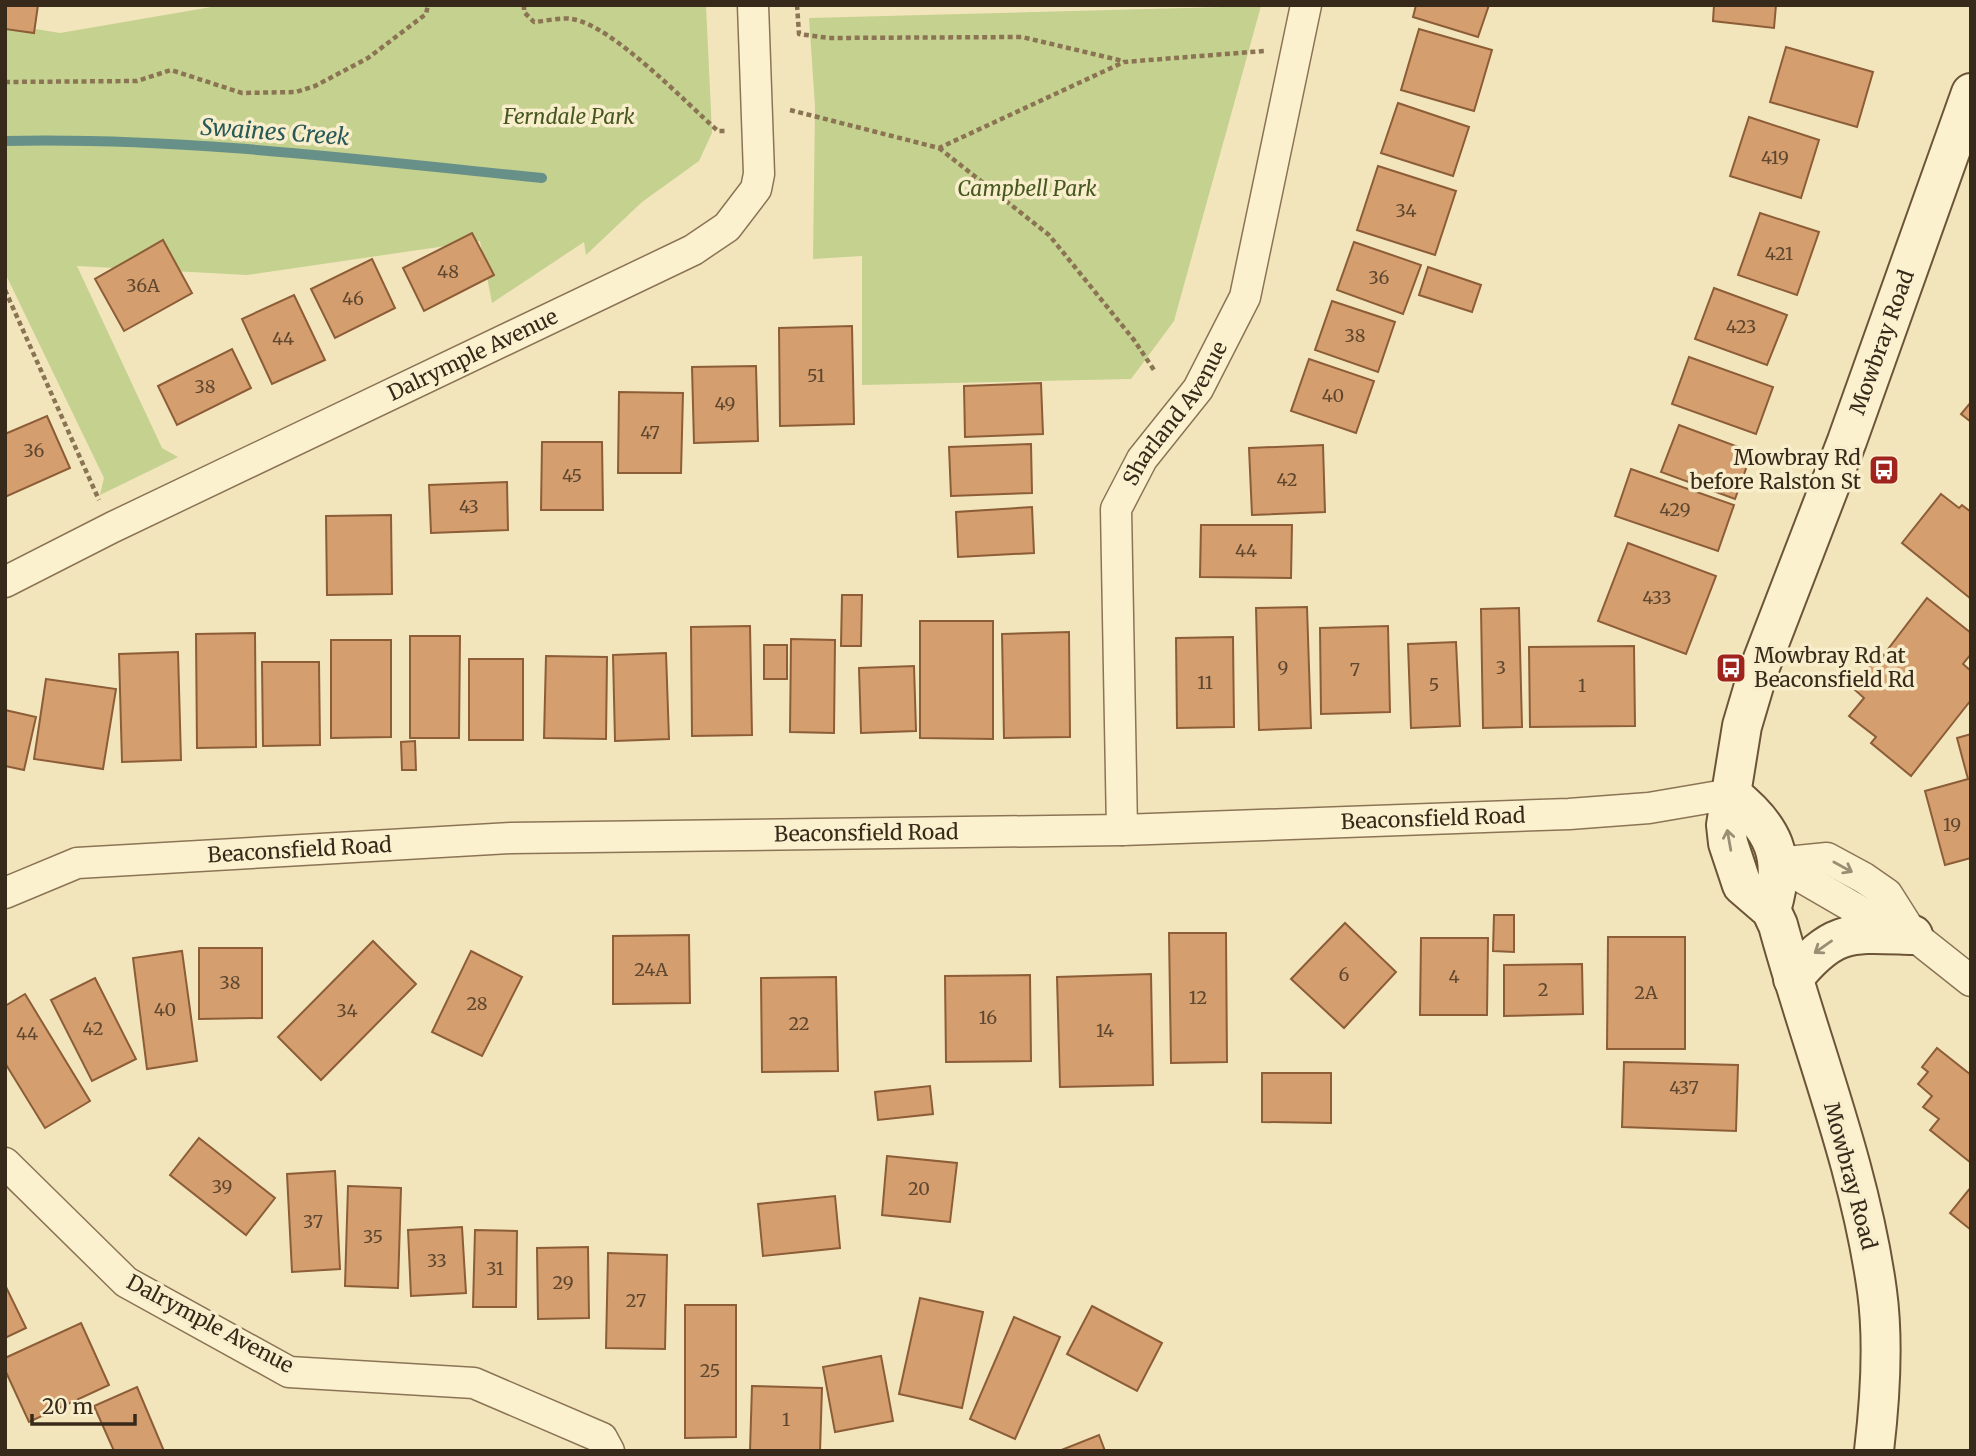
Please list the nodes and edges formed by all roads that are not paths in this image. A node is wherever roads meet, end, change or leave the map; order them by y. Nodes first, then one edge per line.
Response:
1 (753, 5) edge
2 (1306, 5) edge
3 (1971, 93) edge
4 (5, 582) edge
5 (1731, 794) junction
6 (1122, 830) junction
7 (1777, 863) junction
8 (5, 893) edge
9 (1772, 910) junction
10 (1913, 935) junction
11 (1793, 979) junction
12 (1971, 981) edge
13 (5, 1163) edge
14 (609, 1451) edge
15 (1874, 1451) edge

1 - 4 street, Dalrymple Avenue
2 - 6 street, Sharland Avenue
3 - 5 main road, Mowbray Road
5 - 6 street, Beaconsfield Road
5 - 7 main road
9 -> 5 main road, Mowbray Road
6 - 8 street, Beaconsfield Road
7 - 9 main road
7 - 10 street
9 - 11 main road, Mowbray Road
10 -> 11 main road
10 - 12 street
11 - 15 main road, Mowbray Road
13 - 14 street, Dalrymple Avenue

